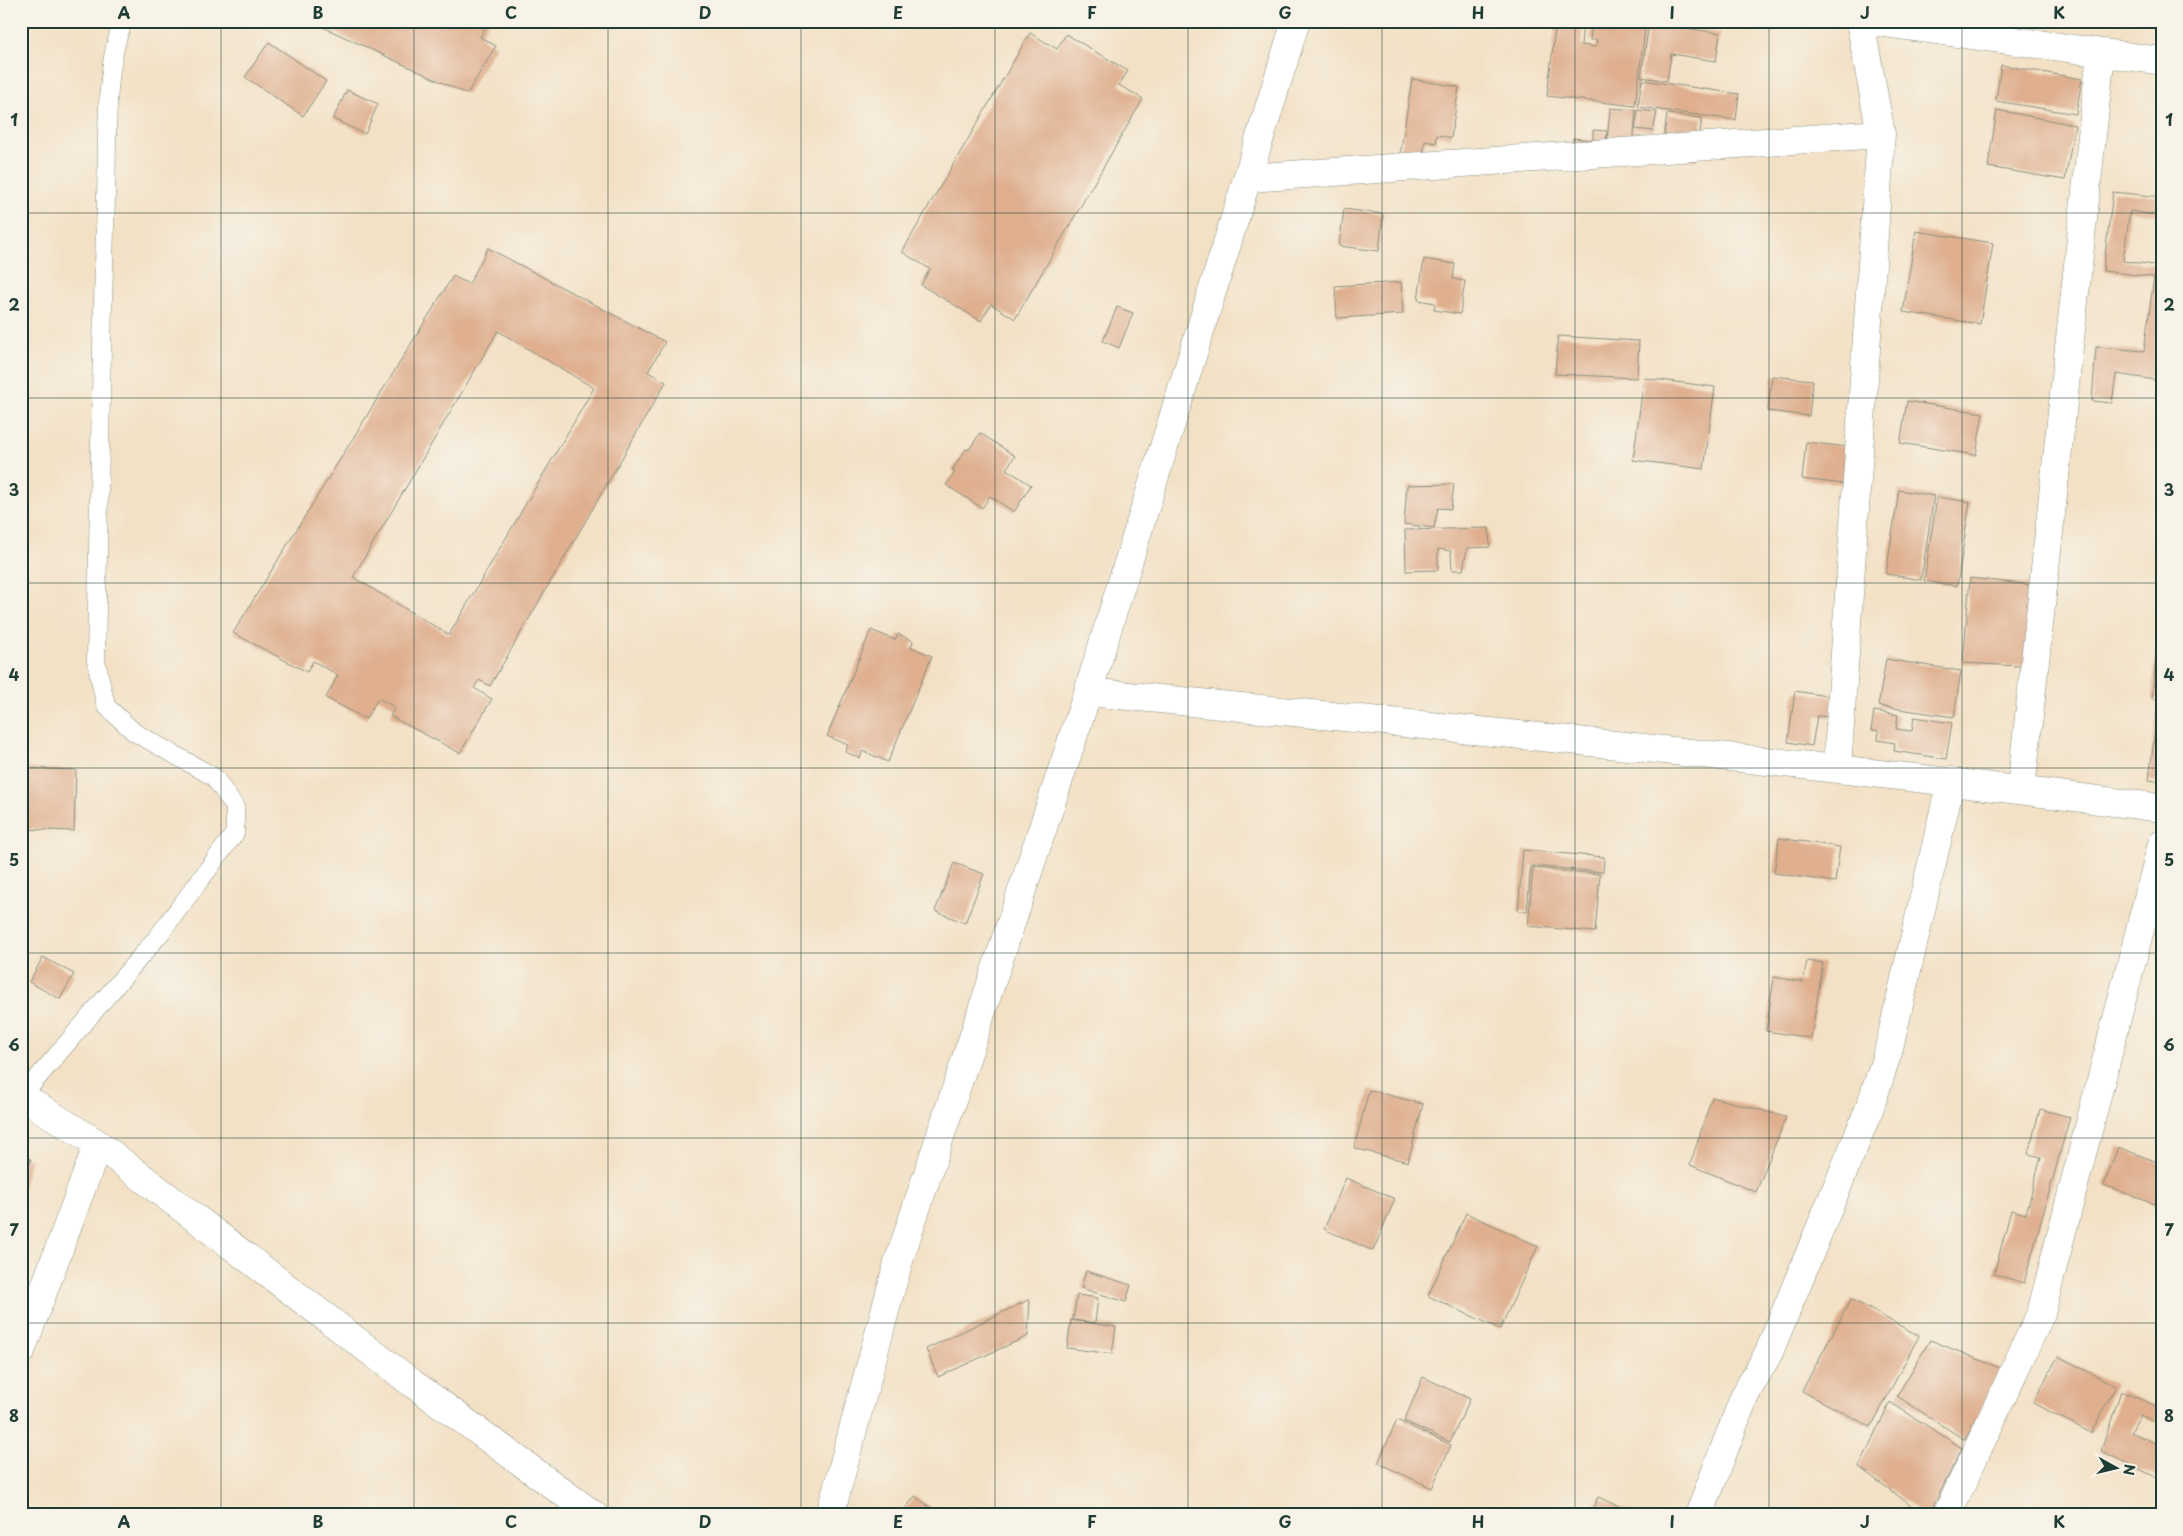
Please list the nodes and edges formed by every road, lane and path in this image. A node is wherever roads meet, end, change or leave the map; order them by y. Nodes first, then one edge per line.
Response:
1 (124, 21) edge
2 (1296, 21) edge
3 (1860, 21) edge
4 (1869, 21) edge
5 (2101, 53) junction
6 (2162, 61) edge
7 (1881, 134) junction
8 (1248, 178) junction
9 (1088, 692) junction
10 (1837, 768) junction
11 (1951, 781) junction
12 (2021, 790) junction
13 (2162, 808) edge
14 (2162, 844) edge
15 (22, 1096) edge
16 (98, 1144) junction
17 (21, 1350) edge
18 (594, 1515) edge
19 (830, 1515) edge
20 (1699, 1515) edge
21 (1947, 1515) edge

1 - 15 lane
2 - 8 street
3 - 7 street
4 - 5 street
5 - 6 street
5 - 12 street
7 - 8 street
7 - 10 street
8 - 9 street
9 - 10 street
9 - 19 street
10 - 11 street
11 - 12 street
11 - 20 street
12 - 13 street
14 - 21 street
15 - 16 street
16 - 17 street
16 - 18 street

